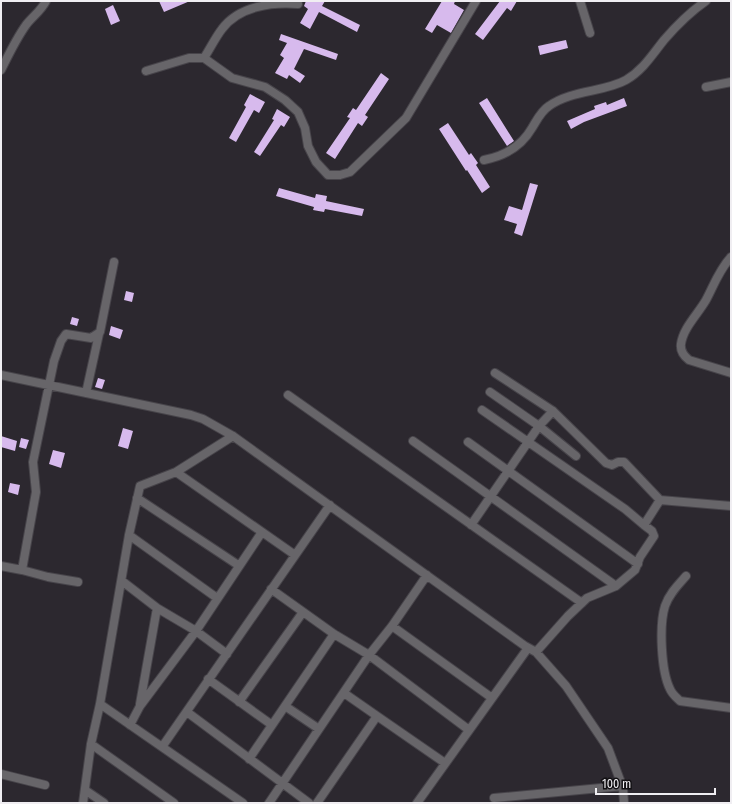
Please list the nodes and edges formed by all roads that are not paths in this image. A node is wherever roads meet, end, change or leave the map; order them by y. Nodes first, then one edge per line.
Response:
1 (46, 1) edge
2 (476, 1) edge
3 (580, 1) edge
4 (706, 1) edge
5 (298, 4) dead end
6 (590, 33) dead end
7 (204, 58) junction
8 (1, 70) edge
9 (146, 71) dead end
10 (731, 82) edge
11 (706, 87) dead end
12 (484, 160) dead end
13 (731, 257) edge
14 (114, 262) dead end
15 (99, 334) junction
16 (495, 373) dead end
17 (731, 373) edge
18 (1, 375) edge
19 (48, 386) junction
20 (490, 392) dead end
21 (86, 393) junction
22 (288, 395) dead end
23 (482, 410) dead end
24 (553, 411) junction
25 (539, 426) junction
26 (233, 436) junction
27 (413, 441) dead end
28 (468, 442) dead end
29 (528, 442) junction
30 (576, 456) dead end
31 (508, 471) junction
32 (176, 472) junction
33 (491, 497) junction
34 (137, 498) junction
35 (660, 500) junction
36 (330, 505) junction
37 (731, 506) edge
38 (471, 525) junction
39 (644, 525) junction
40 (262, 532) junction
41 (129, 535) junction
42 (294, 554) junction
43 (638, 564) junction
44 (238, 565) junction
45 (1, 566) edge
46 (22, 570) junction
47 (427, 575) junction
48 (686, 576) dead end
49 (78, 582) dead end
50 (122, 582) junction
51 (616, 586) junction
52 (271, 589) junction
53 (217, 598) junction
54 (582, 603) junction
55 (157, 608) junction
56 (303, 612) junction
57 (392, 626) junction
58 (196, 631) junction
59 (334, 634) junction
60 (528, 648) junction
61 (536, 652) junction
62 (227, 654) junction
63 (369, 655) junction
64 (208, 679) junction
65 (344, 693) junction
66 (492, 698) junction
67 (239, 702) junction
68 (100, 704) junction
69 (140, 706) junction
70 (285, 706) junction
71 (731, 708) edge
72 (187, 712) junction
73 (377, 716) junction
74 (130, 725) junction
75 (272, 725) junction
76 (319, 729) junction
77 (469, 730) junction
78 (91, 744) junction
79 (162, 746) junction
80 (250, 759) junction
81 (445, 763) junction
82 (1, 774) edge
83 (282, 783) junction
84 (45, 785) dead end
85 (622, 786) junction
86 (85, 790) junction
87 (494, 798) dead end
88 (83, 803) edge
89 (104, 803) edge
90 (174, 803) edge
91 (243, 803) edge
92 (269, 803) edge
93 (309, 803) edge
94 (317, 803) edge
95 (417, 803) edge
96 (624, 803) edge

1 - 8 street
2 - 7 street
3 - 6 street
4 - 12 street
5 - 7 street
7 - 9 street
10 - 11 street
13 - 17 street
14 - 15 street
15 - 19 street
15 - 21 street
16 - 24 street
18 - 19 street
19 - 21 street
19 - 46 street
20 - 25 street
21 - 26 street
22 - 38 street
23 - 29 street
24 - 25 street
24 - 35 street
25 - 29 street
25 - 30 street
26 - 32 street
26 - 36 street
27 - 33 street
28 - 31 street
29 - 31 street
29 - 39 street
31 - 33 street
31 - 43 street
32 - 34 street
32 - 40 street
33 - 38 street
33 - 51 street
34 - 41 street
34 - 44 street
35 - 37 street
35 - 39 street
36 - 42 street
36 - 47 street
38 - 54 street
39 - 43 street
40 - 42 street
40 - 44 street
41 - 50 street
41 - 53 street
42 - 52 street
43 - 51 street
44 - 53 street
45 - 46 street
46 - 49 street
47 - 57 street
47 - 60 street
48 - 71 street
50 - 55 street
50 - 68 street
51 - 54 street
52 - 56 street
52 - 62 street
53 - 58 street
54 - 61 street
55 - 58 street
55 - 69 street
56 - 59 street
56 - 67 street
57 - 63 street
57 - 66 street
58 - 62 street
58 - 69 street
59 - 63 street
59 - 70 street
60 - 61 street
60 - 66 street
61 - 85 street
62 - 64 street
63 - 65 street
63 - 77 street
64 - 67 street
64 - 72 street
65 - 73 street
65 - 76 street
66 - 77 street
67 - 75 street
68 - 74 street
68 - 78 street
69 - 74 street
70 - 75 street
70 - 76 street
72 - 79 street
72 - 80 street
73 - 81 street
73 - 94 street
74 - 79 street
75 - 80 street
76 - 83 street
77 - 81 street
78 - 86 street
78 - 90 street
79 - 91 street
80 - 83 street
81 - 95 street
82 - 84 street
83 - 92 street
83 - 93 street
85 - 87 street
85 - 96 street
86 - 88 street
86 - 89 street

